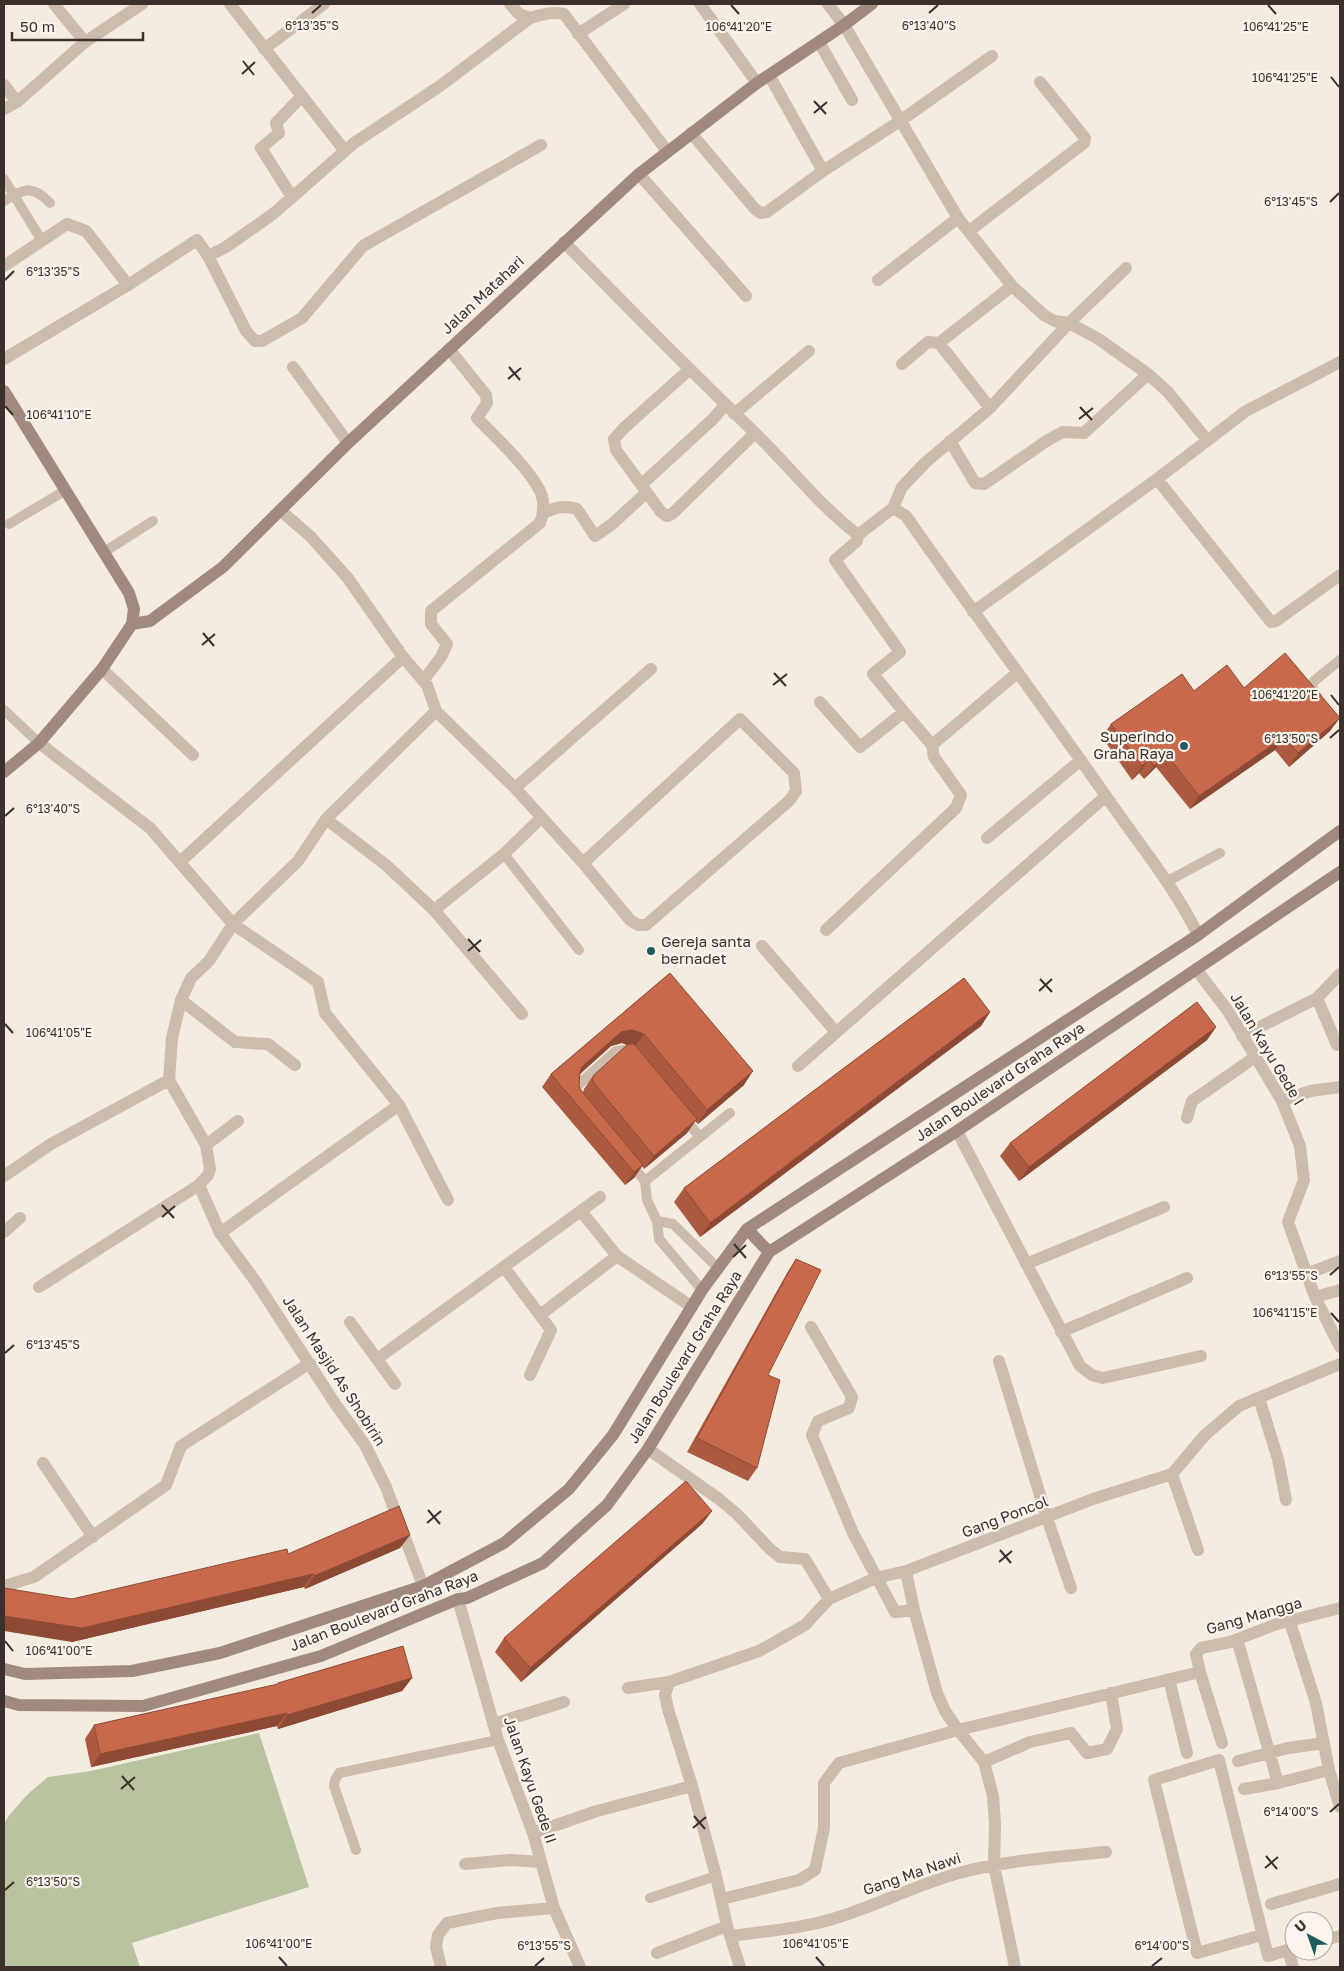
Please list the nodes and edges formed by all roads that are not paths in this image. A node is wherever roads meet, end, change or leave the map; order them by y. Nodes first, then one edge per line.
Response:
1 (54, 4) edge
2 (142, 4) edge
3 (230, 4) edge
4 (322, 4) edge
5 (510, 4) edge
6 (624, 4) edge
7 (700, 4) edge
8 (828, 4) edge
9 (872, 4) edge
10 (530, 18) junction
11 (844, 25) junction
12 (578, 34) junction
13 (85, 42) junction
14 (819, 42) junction
15 (264, 49) junction
16 (992, 56) dead end
17 (769, 75) junction
18 (1040, 82) dead end
19 (757, 83) junction
20 (4, 85) edge
21 (302, 96) junction
22 (852, 100) dead end
23 (17, 102) junction
24 (4, 109) edge
25 (900, 121) junction
26 (691, 133) junction
27 (540, 145) dead end
28 (345, 151) junction
29 (667, 151) junction
30 (823, 171) junction
31 (639, 174) junction
32 (4, 179) edge
33 (292, 197) junction
34 (8, 198) edge
35 (50, 203) dead end
36 (958, 218) junction
37 (969, 231) junction
38 (42, 241) junction
39 (564, 242) junction
40 (208, 256) junction
41 (4, 266) edge
42 (1126, 268) dead end
43 (878, 280) dead end
44 (128, 285) junction
45 (1012, 286) junction
46 (746, 296) dead end
47 (1069, 323) junction
48 (939, 343) junction
49 (449, 349) junction
50 (809, 351) dead end
51 (4, 359) edge
52 (1340, 362) edge
53 (902, 364) dead end
54 (293, 367) dead end
55 (690, 369) junction
56 (1148, 374) junction
57 (4, 391) edge
58 (990, 408) junction
59 (730, 410) junction
60 (755, 433) junction
61 (1207, 440) junction
62 (950, 441) junction
63 (348, 443) junction
64 (1157, 479) junction
65 (644, 489) junction
66 (66, 490) junction
67 (893, 508) junction
68 (280, 510) junction
69 (544, 513) junction
70 (153, 521) dead end
71 (9, 524) dead end
72 (858, 535) junction
73 (104, 552) junction
74 (1340, 575) edge
75 (973, 612) junction
76 (132, 624) junction
77 (403, 656) junction
78 (1340, 660) edge
79 (102, 668) junction
80 (651, 669) dead end
81 (1017, 673) junction
82 (423, 681) junction
83 (820, 702) dead end
84 (1323, 704) edge
85 (4, 710) edge
86 (436, 711) junction
87 (904, 712) junction
88 (38, 743) junction
89 (932, 745) junction
90 (193, 756) dead end
91 (1080, 760) junction
92 (4, 772) edge
93 (515, 788) junction
94 (1106, 796) junction
95 (541, 818) junction
96 (326, 819) junction
97 (1340, 831) edge
98 (987, 838) dead end
99 (1220, 853) dead end
100 (504, 854) junction
101 (181, 861) junction
102 (583, 863) junction
103 (1340, 872) edge
104 (1166, 882) junction
105 (434, 910) junction
106 (233, 924) junction
107 (826, 930) dead end
108 (1198, 935) junction
109 (762, 946) dead end
110 (580, 950) dead end
111 (1196, 969) junction
112 (1340, 974) edge
113 (1317, 998) junction
114 (181, 1000) junction
115 (522, 1014) dead end
116 (836, 1032) junction
117 (1242, 1036) junction
118 (1337, 1045) dead end
119 (1255, 1057) junction
120 (295, 1065) dead end
121 (640, 1066) edge
122 (798, 1066) dead end
123 (169, 1080) junction
124 (1340, 1087) edge
125 (1282, 1101) junction
126 (399, 1105) junction
127 (583, 1106) edge
128 (676, 1109) edge
129 (730, 1113) dead end
130 (1187, 1118) dead end
131 (238, 1120) dead end
132 (957, 1131) junction
133 (700, 1137) junction
134 (206, 1145) junction
135 (620, 1151) edge
136 (4, 1176) edge
137 (645, 1181) junction
138 (199, 1184) junction
139 (600, 1197) dead end
140 (448, 1200) dead end
141 (1164, 1207) dead end
142 (581, 1211) junction
143 (20, 1218) dead end
144 (657, 1221) junction
145 (673, 1224) junction
146 (747, 1229) junction
147 (4, 1232) edge
148 (220, 1233) junction
149 (659, 1239) junction
150 (769, 1252) junction
151 (617, 1256) junction
152 (1340, 1261) edge
153 (1026, 1264) junction
154 (504, 1267) junction
155 (717, 1267) junction
156 (1306, 1274) junction
157 (1187, 1278) dead end
158 (40, 1287) dead end
159 (702, 1290) junction
160 (1340, 1290) edge
161 (1314, 1297) junction
162 (692, 1307) junction
163 (540, 1315) junction
164 (350, 1322) dead end
165 (811, 1327) dead end
166 (1061, 1332) junction
167 (1340, 1347) edge
168 (1201, 1356) dead end
169 (377, 1359) junction
170 (999, 1361) dead end
171 (310, 1363) junction
172 (1340, 1364) edge
173 (530, 1375) dead end
174 (395, 1384) dead end
175 (1259, 1398) junction
176 (648, 1449) junction
177 (43, 1463) dead end
178 (1172, 1474) junction
179 (1286, 1500) dead end
180 (1047, 1518) junction
181 (93, 1537) junction
182 (1198, 1550) dead end
183 (906, 1571) junction
184 (876, 1578) junction
185 (4, 1586) edge
186 (423, 1586) junction
187 (1071, 1588) dead end
188 (829, 1599) junction
189 (458, 1600) junction
190 (1340, 1608) edge
191 (914, 1610) junction
192 (1290, 1622) junction
193 (1237, 1639) junction
194 (4, 1669) edge
195 (1200, 1672) junction
196 (1169, 1679) junction
197 (669, 1682) junction
198 (628, 1688) dead end
199 (1111, 1693) junction
200 (4, 1701) edge
201 (564, 1702) dead end
202 (493, 1724) junction
203 (958, 1730) junction
204 (498, 1740) junction
205 (1222, 1743) dead end
206 (1324, 1743) junction
207 (1187, 1753) dead end
208 (1270, 1753) junction
209 (1238, 1761) dead end
210 (984, 1762) junction
211 (1329, 1770) junction
212 (1278, 1783) junction
213 (692, 1786) junction
214 (1244, 1789) dead end
215 (1340, 1807) edge
216 (532, 1833) junction
217 (356, 1850) dead end
218 (1106, 1852) dead end
219 (541, 1862) junction
220 (465, 1864) dead end
221 (994, 1865) junction
222 (716, 1876) junction
223 (1340, 1884) edge
224 (650, 1898) dead end
225 (722, 1899) junction
226 (1271, 1904) dead end
227 (554, 1908) junction
228 (729, 1931) junction
229 (1262, 1935) junction
230 (1284, 1951) edge
231 (657, 1953) dead end
232 (441, 1967) edge
233 (580, 1967) edge
234 (740, 1967) edge
235 (1014, 1967) edge

1 - 13 street
2 - 13 street
3 - 15 street
4 - 15 street
5 - 10 street
6 - 12 street
7 - 19 street
8 - 11 street
9 - 11 main road, Jalan Matahari
10 - 12 street
10 - 28 street
11 - 14 main road, Jalan Matahari
11 - 25 street
12 - 29 street
13 - 23 street
14 - 17 main road, Jalan Matahari
14 - 22 street
15 - 21 street
16 - 25 street
17 - 19 main road, Jalan Matahari
17 - 30 street
18 - 37 street
19 - 26 main road, Jalan Matahari
20 - 23 street
21 - 28 street
21 - 33 street
23 - 24 street
25 - 30 street
25 - 36 street
26 - 29 main road, Jalan Matahari
26 - 30 street
27 - 40 street
28 - 33 street
29 - 31 main road, Jalan Matahari
31 - 39 main road, Jalan Matahari
31 - 46 street
32 - 34 lane
33 - 40 street
34 - 35 lane
34 - 38 lane
36 - 37 street
36 - 43 street
37 - 45 street
38 - 41 street
38 - 44 street
39 - 49 main road, Jalan Matahari
39 - 55 street
40 - 44 street
42 - 47 street
44 - 51 street
45 - 47 street
45 - 48 street
47 - 56 street
47 - 58 street
48 - 53 street
48 - 58 street
49 - 63 main road, Jalan Matahari
49 - 69 street
50 - 59 street
52 - 61 street
54 - 63 street
55 - 59 street
55 - 65 street
56 - 61 street
56 - 62 street
57 - 66 main road
58 - 62 street
59 - 60 street
59 - 65 street
60 - 65 street
60 - 72 street
61 - 64 street
62 - 67 street
63 - 68 main road, Jalan Matahari
64 - 74 street
64 - 75 street
65 - 69 street
66 - 71 lane
66 - 73 main road
67 - 72 street
67 - 75 street
68 - 76 main road, Jalan Matahari
68 - 77 street
69 - 82 street
70 - 73 lane
72 - 87 street
73 - 76 main road
75 - 81 street
76 - 79 main road
77 - 82 street
77 - 101 street
78 - 84 lane
79 - 88 main road
79 - 90 street
80 - 93 street
81 - 89 street
81 - 91 street
82 - 86 street
83 - 87 street
85 - 88 lane
86 - 93 street
86 - 96 street
87 - 89 street
88 - 92 main road
88 - 101 street
89 - 107 street
91 - 94 street
91 - 98 street
93 - 95 street
94 - 104 street
94 - 116 street
95 - 100 street
95 - 102 street
96 - 105 street
96 - 106 street
97 - 108 main road, Jalan Boulevard Graha Raya
99 - 104 lane
100 - 105 street
100 - 110 lane
101 - 106 street
102 - 102 street
103 - 111 main road, Jalan Boulevard Graha Raya
104 - 108 street
105 - 115 street
106 - 114 street
106 - 126 street
108 - 146 main road, Jalan Boulevard Graha Raya
109 - 116 street
111 - 117 street, Jalan Kayu Gede I
111 - 132 main road, Jalan Boulevard Graha Raya
112 - 113 street
113 - 117 street
113 - 118 street
114 - 120 street
114 - 123 street
116 - 122 street
117 - 119 street, Jalan Kayu Gede I
119 - 125 street, Jalan Kayu Gede I
119 - 130 street
121 - 127 lane
123 - 134 street
123 - 136 street
124 - 125 street
125 - 156 street, Jalan Kayu Gede I
126 - 140 street
126 - 148 street
128 - 133 lane
129 - 133 lane
131 - 134 street
132 - 150 main road, Jalan Boulevard Graha Raya
132 - 153 street
133 - 137 lane
134 - 138 street
135 - 137 lane
137 - 144 lane
138 - 148 street, Jalan Masjid As Shobirin
138 - 158 street
139 - 142 street
141 - 153 street
142 - 151 street
142 - 154 street
143 - 147 street
144 - 145 lane
144 - 149 lane
145 - 149 lane
145 - 155 lane
146 - 150 main road
146 - 155 main road, Jalan Boulevard Graha Raya
148 - 171 street, Jalan Masjid As Shobirin
149 - 159 lane
150 - 176 main road, Jalan Boulevard Graha Raya
151 - 162 street
151 - 163 street
152 - 156 street
153 - 166 street
154 - 163 street
154 - 169 street
155 - 159 main road, Jalan Boulevard Graha Raya
156 - 161 street, Jalan Kayu Gede I
157 - 166 street
159 - 162 main road, Jalan Boulevard Graha Raya
160 - 161 street
161 - 167 street, Jalan Kayu Gede I
162 - 186 main road, Jalan Boulevard Graha Raya
163 - 173 street
164 - 169 street
165 - 184 street
166 - 168 street
169 - 174 street
170 - 180 street
171 - 181 street
171 - 186 street, Jalan Masjid As Shobirin
172 - 175 street
175 - 178 street
175 - 179 street
176 - 188 street
176 - 189 main road, Jalan Boulevard Graha Raya
177 - 181 street
178 - 180 street, Gang Poncol
178 - 182 street
180 - 183 street, Gang Poncol
180 - 187 street
181 - 185 street
183 - 184 street, Gang Poncol
183 - 191 street
184 - 188 street, Gang Poncol
184 - 191 street
186 - 194 main road, Jalan Boulevard Graha Raya
188 - 197 street, Gang Poncol
189 - 200 main road, Jalan Boulevard Graha Raya
189 - 202 street, Jalan Kayu Gede II
190 - 192 street, Gang Mangga
191 - 203 street
192 - 193 street, Gang Mangga
192 - 206 street
193 - 195 street, Gang Mangga
193 - 208 street
195 - 196 street
195 - 205 street
196 - 199 street
196 - 207 street
197 - 198 street, Gang Poncol
197 - 213 street
199 - 203 street
199 - 210 street
201 - 202 street
202 - 204 street, Jalan Kayu Gede II
203 - 210 street
203 - 225 street
204 - 216 street, Jalan Kayu Gede II
204 - 217 lane
206 - 208 street
206 - 211 street
208 - 209 street
208 - 212 street
210 - 221 street
211 - 212 street
211 - 215 street
212 - 214 street
213 - 216 street
213 - 222 street
216 - 219 street, Jalan Kayu Gede II
218 - 221 street, Gang Ma Nawi
219 - 220 street
219 - 227 street, Jalan Kayu Gede II
221 - 228 street, Gang Ma Nawi
221 - 235 street
222 - 224 lane
222 - 225 street
223 - 226 street
225 - 228 street
227 - 232 street
227 - 233 street, Jalan Kayu Gede II
228 - 231 street, Gang Ma Nawi
228 - 234 street
229 - 229 street
229 - 230 street

